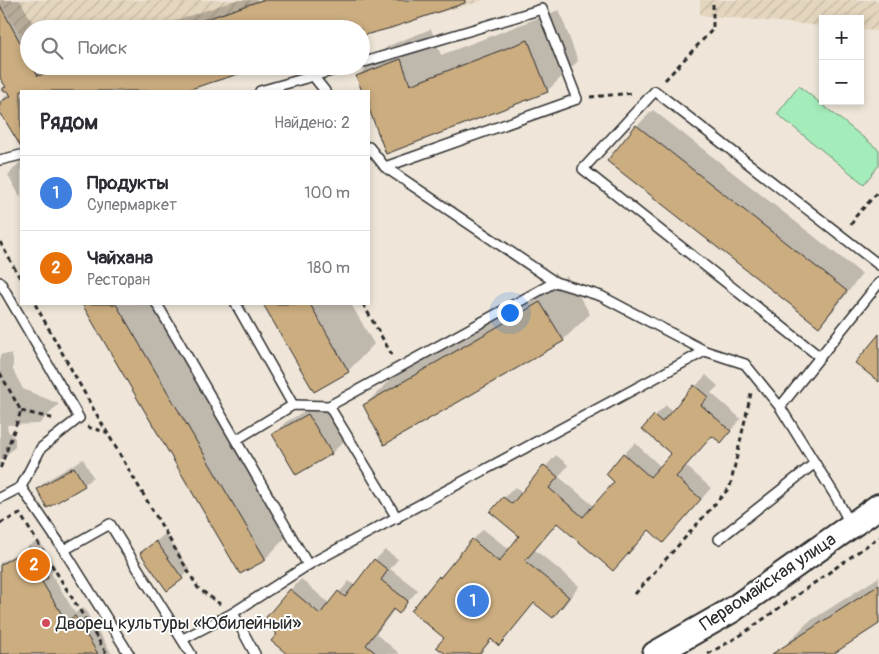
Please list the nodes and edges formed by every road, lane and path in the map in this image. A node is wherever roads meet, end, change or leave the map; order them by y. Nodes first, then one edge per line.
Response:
1 (713, 0) edge
2 (370, 59) edge
3 (318, 75) edge
4 (314, 76) junction
5 (264, 90) edge
6 (324, 90) edge
7 (655, 91) junction
8 (577, 99) junction
9 (370, 148) edge
10 (20, 156) edge
11 (0, 160) edge
12 (385, 167) junction
13 (879, 191) edge
14 (843, 238) junction
15 (0, 242) edge
16 (879, 265) edge
17 (20, 278) edge
18 (0, 282) edge
19 (555, 282) junction
20 (879, 282) edge
21 (35, 305) edge
22 (158, 305) edge
23 (237, 305) edge
24 (364, 305) edge
25 (706, 351) junction
26 (820, 356) junction
27 (399, 367) junction
28 (0, 373) edge
29 (755, 376) junction
30 (293, 405) junction
31 (329, 406) junction
32 (780, 407) junction
33 (236, 440) junction
34 (815, 463) junction
35 (0, 469) edge
36 (21, 488) junction
37 (0, 498) edge
38 (879, 506) edge
39 (397, 518) junction
40 (0, 523) edge
41 (851, 526) junction
42 (719, 538) dead end
43 (879, 538) edge
44 (64, 550) junction
45 (308, 565) junction
46 (635, 594) dead end
47 (234, 613) junction
48 (183, 639) junction
49 (107, 654) edge
50 (129, 654) edge
51 (191, 654) edge
52 (256, 654) edge
53 (655, 654) edge
54 (708, 654) edge

1 - 7 path
2 - 8 lane
3 - 4 lane
4 - 5 lane
4 - 6 lane
7 - 8 path
7 - 14 lane
7 - 26 lane
8 - 12 lane
9 - 12 lane
10 - 11 lane
12 - 19 lane
13 - 14 path
14 - 16 lane
15 - 17 path
18 - 36 lane
19 - 25 lane
19 - 27 lane
20 - 26 lane
21 - 47 path
22 - 33 lane
23 - 30 lane
24 - 27 path
25 - 29 lane
25 - 39 lane
26 - 32 lane
27 - 31 lane
28 - 35 path
29 - 32 lane
29 - 46 path
30 - 31 lane
30 - 33 lane
31 - 39 lane
32 - 34 lane
33 - 45 lane
34 - 41 lane
34 - 42 lane
36 - 37 lane
36 - 44 lane
38 - 41 main road, Первомайская улица
39 - 45 lane
40 - 49 path
41 - 53 main road, Первомайская улица
43 - 54 path
44 - 48 lane
44 - 50 lane
45 - 47 lane
47 - 48 lane
47 - 52 lane
48 - 51 lane

